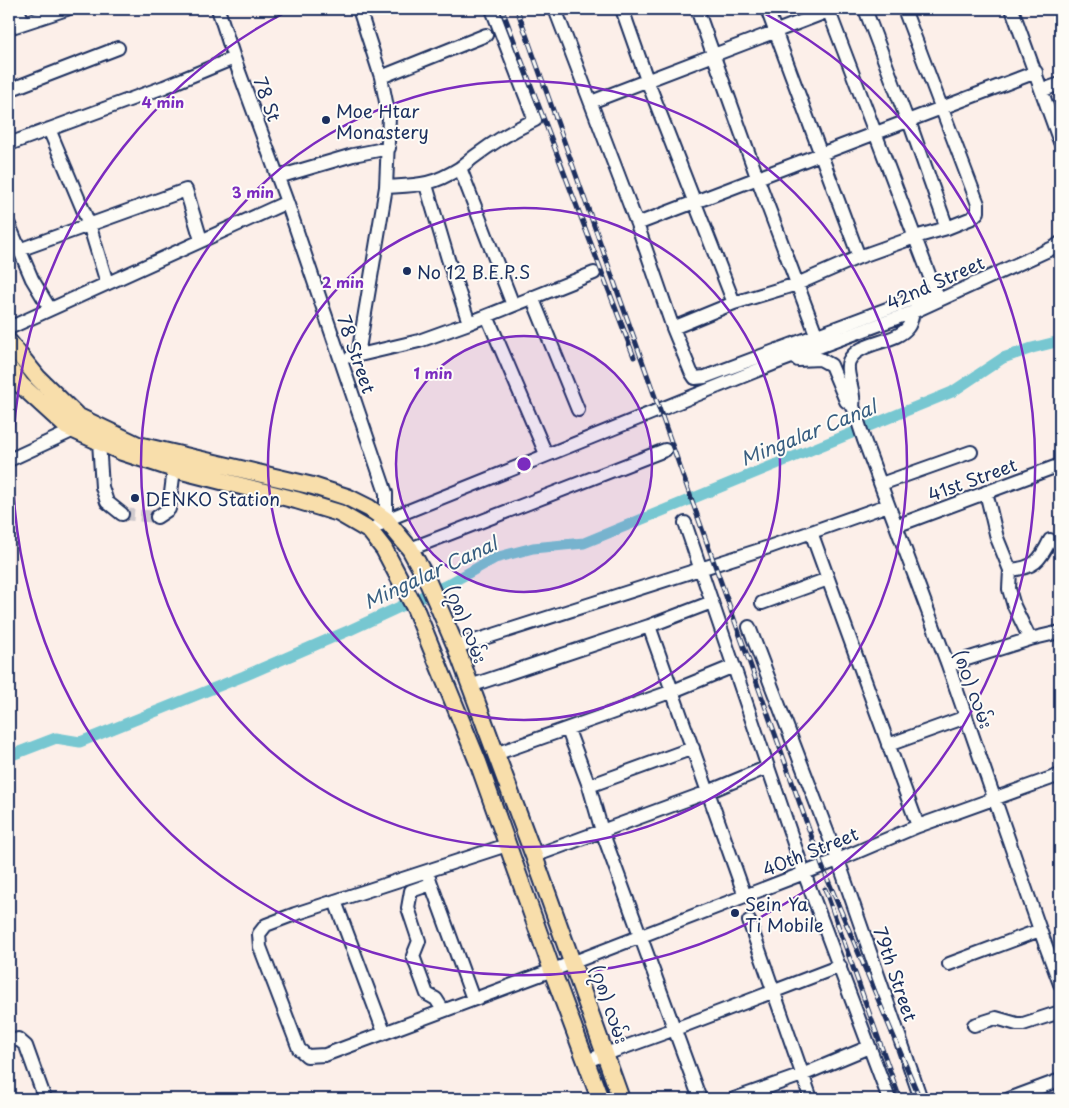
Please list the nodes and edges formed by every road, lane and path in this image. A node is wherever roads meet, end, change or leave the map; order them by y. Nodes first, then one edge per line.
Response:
1 (18, 9) edge
2 (67, 9) edge
3 (218, 9) edge
4 (359, 9) edge
5 (492, 9) edge
6 (555, 9) edge
7 (622, 9) edge
8 (696, 9) edge
9 (767, 9) edge
10 (830, 9) edge
11 (865, 9) edge
12 (904, 9) edge
13 (1012, 9) edge
14 (23, 23) junction
15 (9, 28) edge
16 (776, 31) junction
17 (486, 35) dead end
18 (118, 48) dead end
19 (714, 56) junction
20 (234, 58) junction
21 (1036, 72) junction
22 (381, 76) junction
23 (647, 80) junction
24 (1060, 84) edge
25 (9, 90) edge
26 (1043, 90) junction
27 (591, 102) junction
28 (941, 108) junction
29 (909, 120) junction
30 (48, 129) junction
31 (876, 133) junction
32 (1060, 142) edge
33 (9, 144) edge
34 (389, 148) junction
35 (822, 154) junction
36 (460, 168) junction
37 (278, 177) junction
38 (757, 177) junction
39 (426, 185) junction
40 (386, 187) junction
41 (287, 202) junction
42 (695, 202) junction
43 (89, 224) junction
44 (637, 224) junction
45 (9, 225) edge
46 (947, 228) junction
47 (915, 237) junction
48 (200, 240) junction
49 (1060, 243) edge
50 (19, 250) junction
51 (859, 257) junction
52 (594, 273) dead end
53 (107, 282) junction
54 (797, 284) junction
55 (937, 295) junction
56 (532, 297) junction
57 (734, 303) junction
58 (513, 305) junction
59 (50, 309) junction
60 (913, 312) junction
61 (486, 316) junction
62 (469, 323) junction
63 (9, 328) edge
64 (673, 328) junction
65 (819, 341) junction
66 (9, 342) edge
67 (358, 355) junction
68 (342, 361) junction
69 (773, 364) junction
70 (9, 368) edge
71 (853, 406) junction
72 (578, 410) dead end
73 (74, 430) junction
74 (99, 442) junction
75 (665, 450) dead end
76 (971, 452) dead end
77 (546, 454) junction
78 (9, 460) edge
79 (1060, 465) edge
80 (174, 469) junction
81 (881, 484) junction
82 (986, 492) junction
83 (888, 505) junction
84 (122, 514) tunnel mouth
85 (157, 517) dead end
86 (386, 520) junction
87 (685, 523) dead end
88 (896, 526) junction
89 (370, 531) junction
90 (811, 532) junction
91 (1050, 540) dead end
92 (410, 550) junction
93 (700, 568) junction
94 (1010, 570) junction
95 (828, 579) junction
96 (712, 602) junction
97 (762, 603) dead end
98 (649, 626) junction
99 (749, 626) dead end
100 (1060, 632) edge
101 (1030, 639) junction
102 (456, 647) junction
103 (948, 665) junction
104 (734, 666) junction
105 (470, 686) junction
106 (673, 691) junction
107 (966, 717) junction
108 (568, 730) junction
109 (888, 745) junction
110 (692, 748) junction
111 (495, 754) junction
112 (768, 767) junction
113 (1060, 775) edge
114 (588, 786) junction
115 (708, 792) junction
116 (995, 799) junction
117 (918, 826) junction
118 (602, 830) junction
119 (507, 845) junction
120 (534, 856) junction
121 (838, 860) junction
122 (427, 871) junction
123 (804, 873) junction
124 (431, 884) junction
125 (745, 896) junction
126 (335, 901) junction
127 (749, 921) dead end
128 (1040, 930) junction
129 (642, 936) junction
130 (574, 962) junction
131 (949, 964) dead end
132 (840, 966) junction
133 (552, 970) junction
134 (1060, 984) edge
135 (772, 991) junction
136 (473, 999) junction
137 (443, 1010) junction
138 (1060, 1012) edge
139 (974, 1025) dead end
140 (675, 1029) junction
141 (384, 1032) junction
142 (9, 1041) edge
143 (869, 1047) junction
144 (606, 1054) junction
145 (586, 1061) junction
146 (802, 1075) junction
147 (1060, 1080) edge
148 (45, 1099) edge
149 (600, 1099) edge
150 (621, 1099) edge
151 (700, 1099) edge
152 (734, 1099) edge
153 (811, 1099) edge
154 (889, 1099) edge
155 (921, 1099) edge
156 (1009, 1099) edge

1 - 14 street
2 - 14 street
3 - 20 street, 78 St
4 - 22 street
5 - 36 street
6 - 27 street
7 - 23 street
8 - 19 street
9 - 16 street
10 - 16 street
10 - 31 street
11 - 29 street
12 - 28 street
13 - 21 street
14 - 15 street
16 - 19 street
16 - 35 street
17 - 22 street
18 - 25 street
19 - 23 street
19 - 38 street
20 - 30 street
20 - 37 street, 78 St
21 - 26 street
21 - 28 street
22 - 34 street
23 - 27 street
23 - 42 street
24 - 26 street
26 - 32 street
27 - 44 street
28 - 29 street
28 - 46 street
29 - 31 street
29 - 46 street
30 - 33 street
30 - 43 street
31 - 35 street
31 - 47 street
34 - 37 street
34 - 40 street
35 - 38 street
35 - 51 street
36 - 39 street
36 - 58 street
37 - 41 street, 78 St
38 - 42 street
38 - 54 street
39 - 40 street
39 - 62 street
40 - 67 street
41 - 48 street
41 - 68 street, 78 Street
42 - 44 street
42 - 57 street
43 - 48 street
43 - 50 street
43 - 53 street
44 - 64 street
45 - 50 street
46 - 47 street
47 - 51 street
47 - 55 street
48 - 53 street
49 - 55 street, 42nd Street
50 - 59 street
51 - 54 street
52 - 56 street
53 - 59 street
54 - 57 street
54 - 65 street
55 - 60 street, 42nd Street
55 - 65 street
56 - 58 street
56 - 72 street
57 - 64 street
58 - 61 street
59 - 63 street
60 - 65 street, 42nd Street
60 - 71 street, (၈၀) လမ်း
61 - 62 street
61 - 77 street
62 - 67 street
64 - 65 street
65 - 69 street
66 - 86 main road, (၇၈) လမ်း
67 - 68 street
68 - 86 street, 78 Street
69 - 71 street, (၈၀) လမ်း
69 - 77 street
70 - 73 main road
71 - 81 street, (၈၀) လမ်း
73 - 74 main road
73 - 78 street
74 - 80 main road
74 - 84 street
75 - 92 street
76 - 81 street
77 - 86 street
79 - 82 street, 41st Street
80 - 85 street
80 - 89 main road
81 - 83 street, (၈၀) လမ်း
82 - 88 street, 41st Street
82 - 94 street
83 - 88 street, (၈၀) လမ်း
83 - 90 street
86 - 89 street
86 - 92 main road, (၇၈) လမ်း
87 - 93 street
88 - 103 street, (၈၀) လမ်း
89 - 119 main road
90 - 93 street
90 - 95 street
91 - 94 street
92 - 102 main road, (၇၈) လမ်း
93 - 96 street
93 - 102 street
94 - 101 street
95 - 97 street
95 - 109 street
96 - 98 street
96 - 104 street
98 - 105 street
98 - 106 street
99 - 121 street, 79th Street
100 - 101 street
101 - 103 street
102 - 105 main road, (၇၈) လမ်း
103 - 107 street, (၈၀) လမ်း
104 - 106 street
104 - 112 street
105 - 111 main road, (၇၈) လမ်း
106 - 108 street
106 - 110 street
107 - 109 street
107 - 116 street, (၈၀) လမ်း
108 - 111 street
108 - 114 street
109 - 117 street
110 - 114 street
110 - 115 street
111 - 120 main road, (၇၈) လမ်း
112 - 115 street
112 - 123 street
113 - 116 street, 40th Street
114 - 118 street
115 - 118 street
115 - 125 street
116 - 117 street, 40th Street
116 - 128 street, (၈၀) လမ်း
117 - 121 street, 40th Street
118 - 120 street
118 - 129 street
119 - 122 street
119 - 133 main road
120 - 130 main road, (၇၈) လမ်း
121 - 123 street, 40th Street
121 - 155 street, 79th Street
122 - 124 street
122 - 126 street
123 - 125 street, 40th Street
123 - 132 street
124 - 136 street
124 - 137 street
125 - 129 street, 40th Street
126 - 141 street
126 - 141 street, 40th Street
127 - 135 street
128 - 131 street
128 - 134 street, (၈၀) လမ်း
129 - 130 street, 40th Street
129 - 140 street
130 - 133 street, 40th Street
130 - 144 main road, (၇၈) လမ်း
132 - 135 street
132 - 143 street
133 - 136 street, 40th Street
133 - 145 main road
135 - 140 street
135 - 146 street
136 - 137 street, 40th Street
137 - 141 street, 40th Street
138 - 139 street
140 - 144 street
140 - 151 street
142 - 148 street
143 - 146 street
143 - 154 street
144 - 145 street
144 - 150 main road, (၇၈) လမ်း
145 - 149 main road
146 - 152 street
146 - 153 street
147 - 156 street

